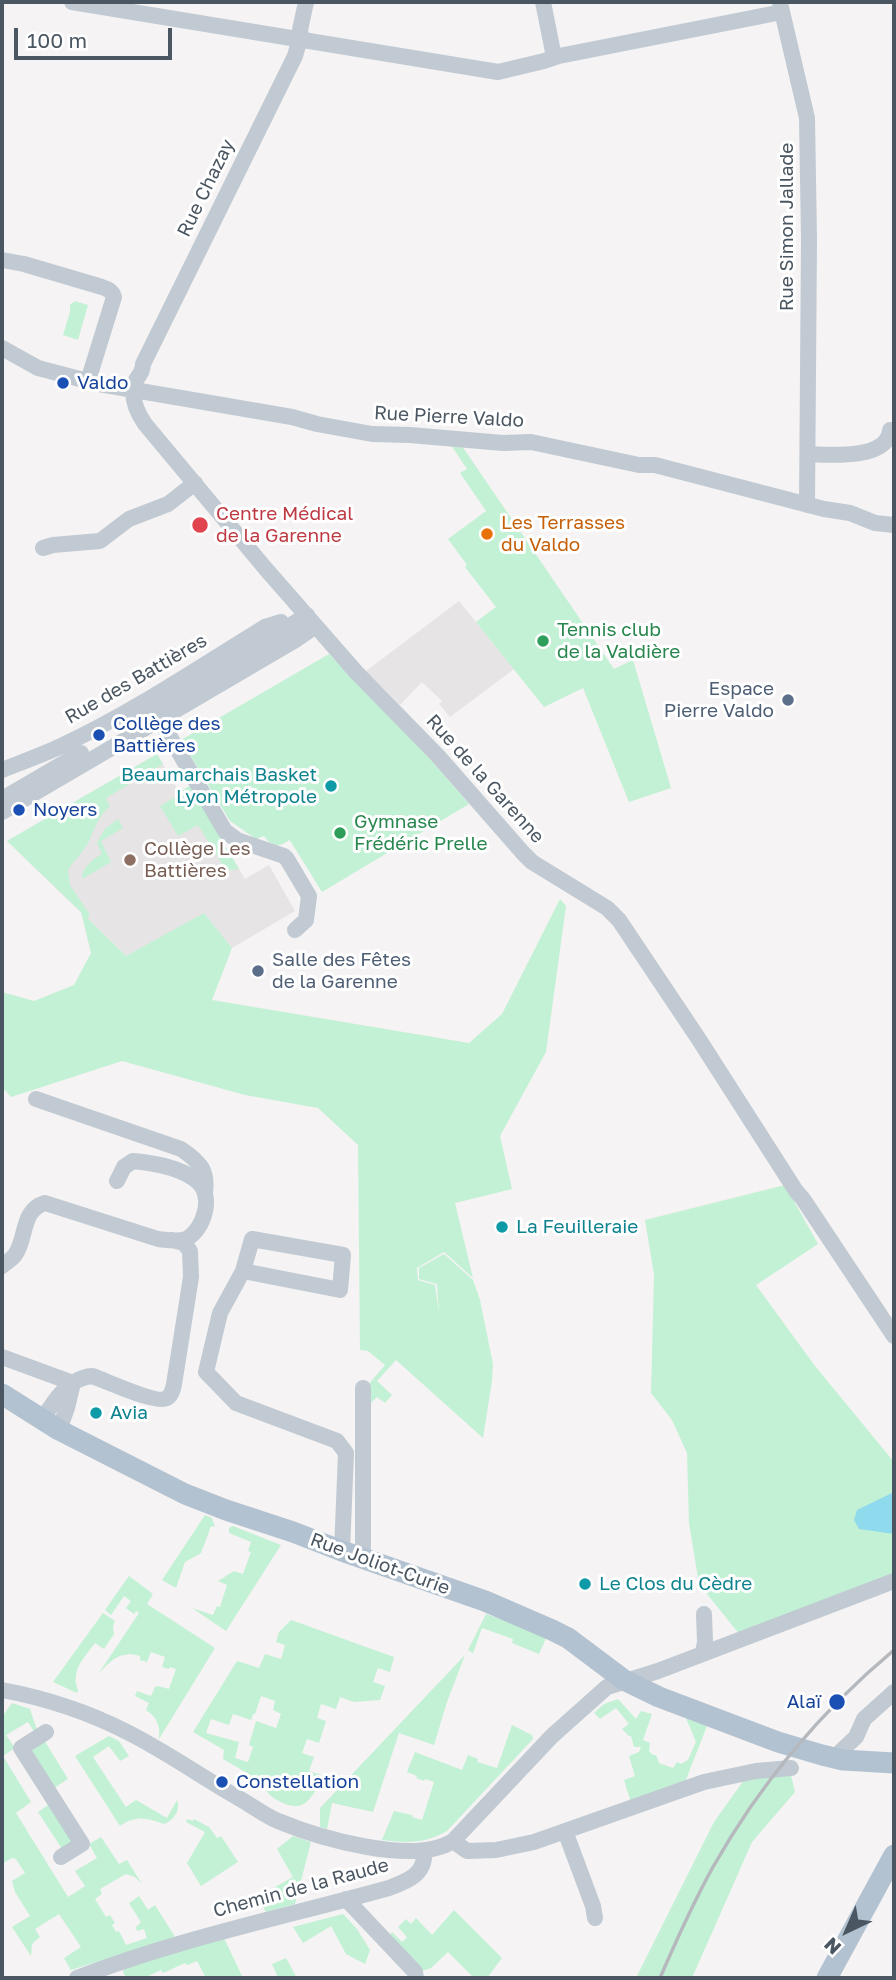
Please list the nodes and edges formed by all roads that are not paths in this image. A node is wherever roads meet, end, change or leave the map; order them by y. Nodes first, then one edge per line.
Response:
1 (72, 2) edge
2 (306, 2) edge
3 (543, 2) edge
4 (781, 7) edge
5 (300, 40) junction
6 (554, 57) junction
7 (2, 260) edge
8 (2, 348) edge
9 (88, 381) junction
10 (134, 390) junction
11 (890, 430) dead end
12 (808, 454) junction
13 (195, 483) junction
14 (807, 505) junction
15 (894, 525) edge
16 (43, 548) dead end
17 (311, 620) junction
18 (154, 710) junction
19 (2, 770) edge
20 (2, 799) edge
21 (2, 812) edge
22 (295, 930) dead end
23 (36, 1099) dead end
24 (117, 1181) dead end
25 (205, 1195) junction
26 (172, 1240) junction
27 (2, 1266) edge
28 (243, 1270) junction
29 (894, 1336) edge
30 (2, 1357) edge
31 (73, 1383) junction
32 (363, 1388) dead end
33 (4, 1402) edge
34 (50, 1425) junction
35 (342, 1551) junction
36 (363, 1559) junction
37 (894, 1581) edge
38 (704, 1614) dead end
39 (703, 1652) junction
40 (625, 1680) junction
41 (2, 1689) edge
42 (894, 1692) edge
43 (46, 1732) dead end
44 (757, 1733) junction
45 (841, 1751) junction
46 (894, 1752) edge
47 (894, 1763) edge
48 (792, 1768) dead end
49 (565, 1831) junction
50 (453, 1841) junction
51 (424, 1851) junction
52 (894, 1855) edge
53 (61, 1857) dead end
54 (346, 1899) junction
55 (595, 1917) dead end
56 (77, 1978) edge
57 (416, 1978) edge
58 (827, 1978) edge

1 - 5 street
2 - 5 street, Rue Chazay
3 - 6 street
4 - 6 street
4 - 12 street, Rue Simon Jallade
5 - 6 street
5 - 10 street, Rue Chazay
7 - 9 street
8 - 9 street, Rue Pierre Valdo
9 - 10 street, Rue Pierre Valdo
10 - 13 street, Rue de la Garenne
10 - 14 street, Rue Pierre Valdo
11 - 12 street
12 - 14 street, Rue Simon Jallade
13 - 16 street
13 - 17 street, Rue de la Garenne
14 - 15 street, Rue Pierre Valdo
17 - 18 street
17 - 18 street
17 - 29 street, Rue de la Garenne
18 - 19 street, Rue des Battières
18 - 20 street
18 - 21 street
18 - 22 street
23 - 25 street
24 - 25 street
25 - 26 street
26 - 27 street
26 - 31 street
28 - 28 street
28 - 35 street
30 - 31 street
31 - 34 street
32 - 36 street
33 - 34 main road, Rue Joliot-Curie
34 - 35 main road, Rue Joliot-Curie
35 - 36 main road, Rue Joliot-Curie
36 - 40 main road, Rue Joliot-Curie
37 - 39 street
38 - 39 street
39 - 40 street
40 - 44 main road, Rue Joliot-Curie
40 - 50 street
41 - 51 street
42 - 45 street
43 - 53 street
44 - 45 main road, Rue Joliot-Curie
44 - 47 main road, Rue Joliot-Curie
45 - 46 main road, Rue Joliot-Curie
48 - 49 street
49 - 50 street
49 - 55 street
50 - 51 street
51 - 54 street, Chemin de la Raude
52 - 58 main road
54 - 56 street, Chemin de la Raude
54 - 57 street

